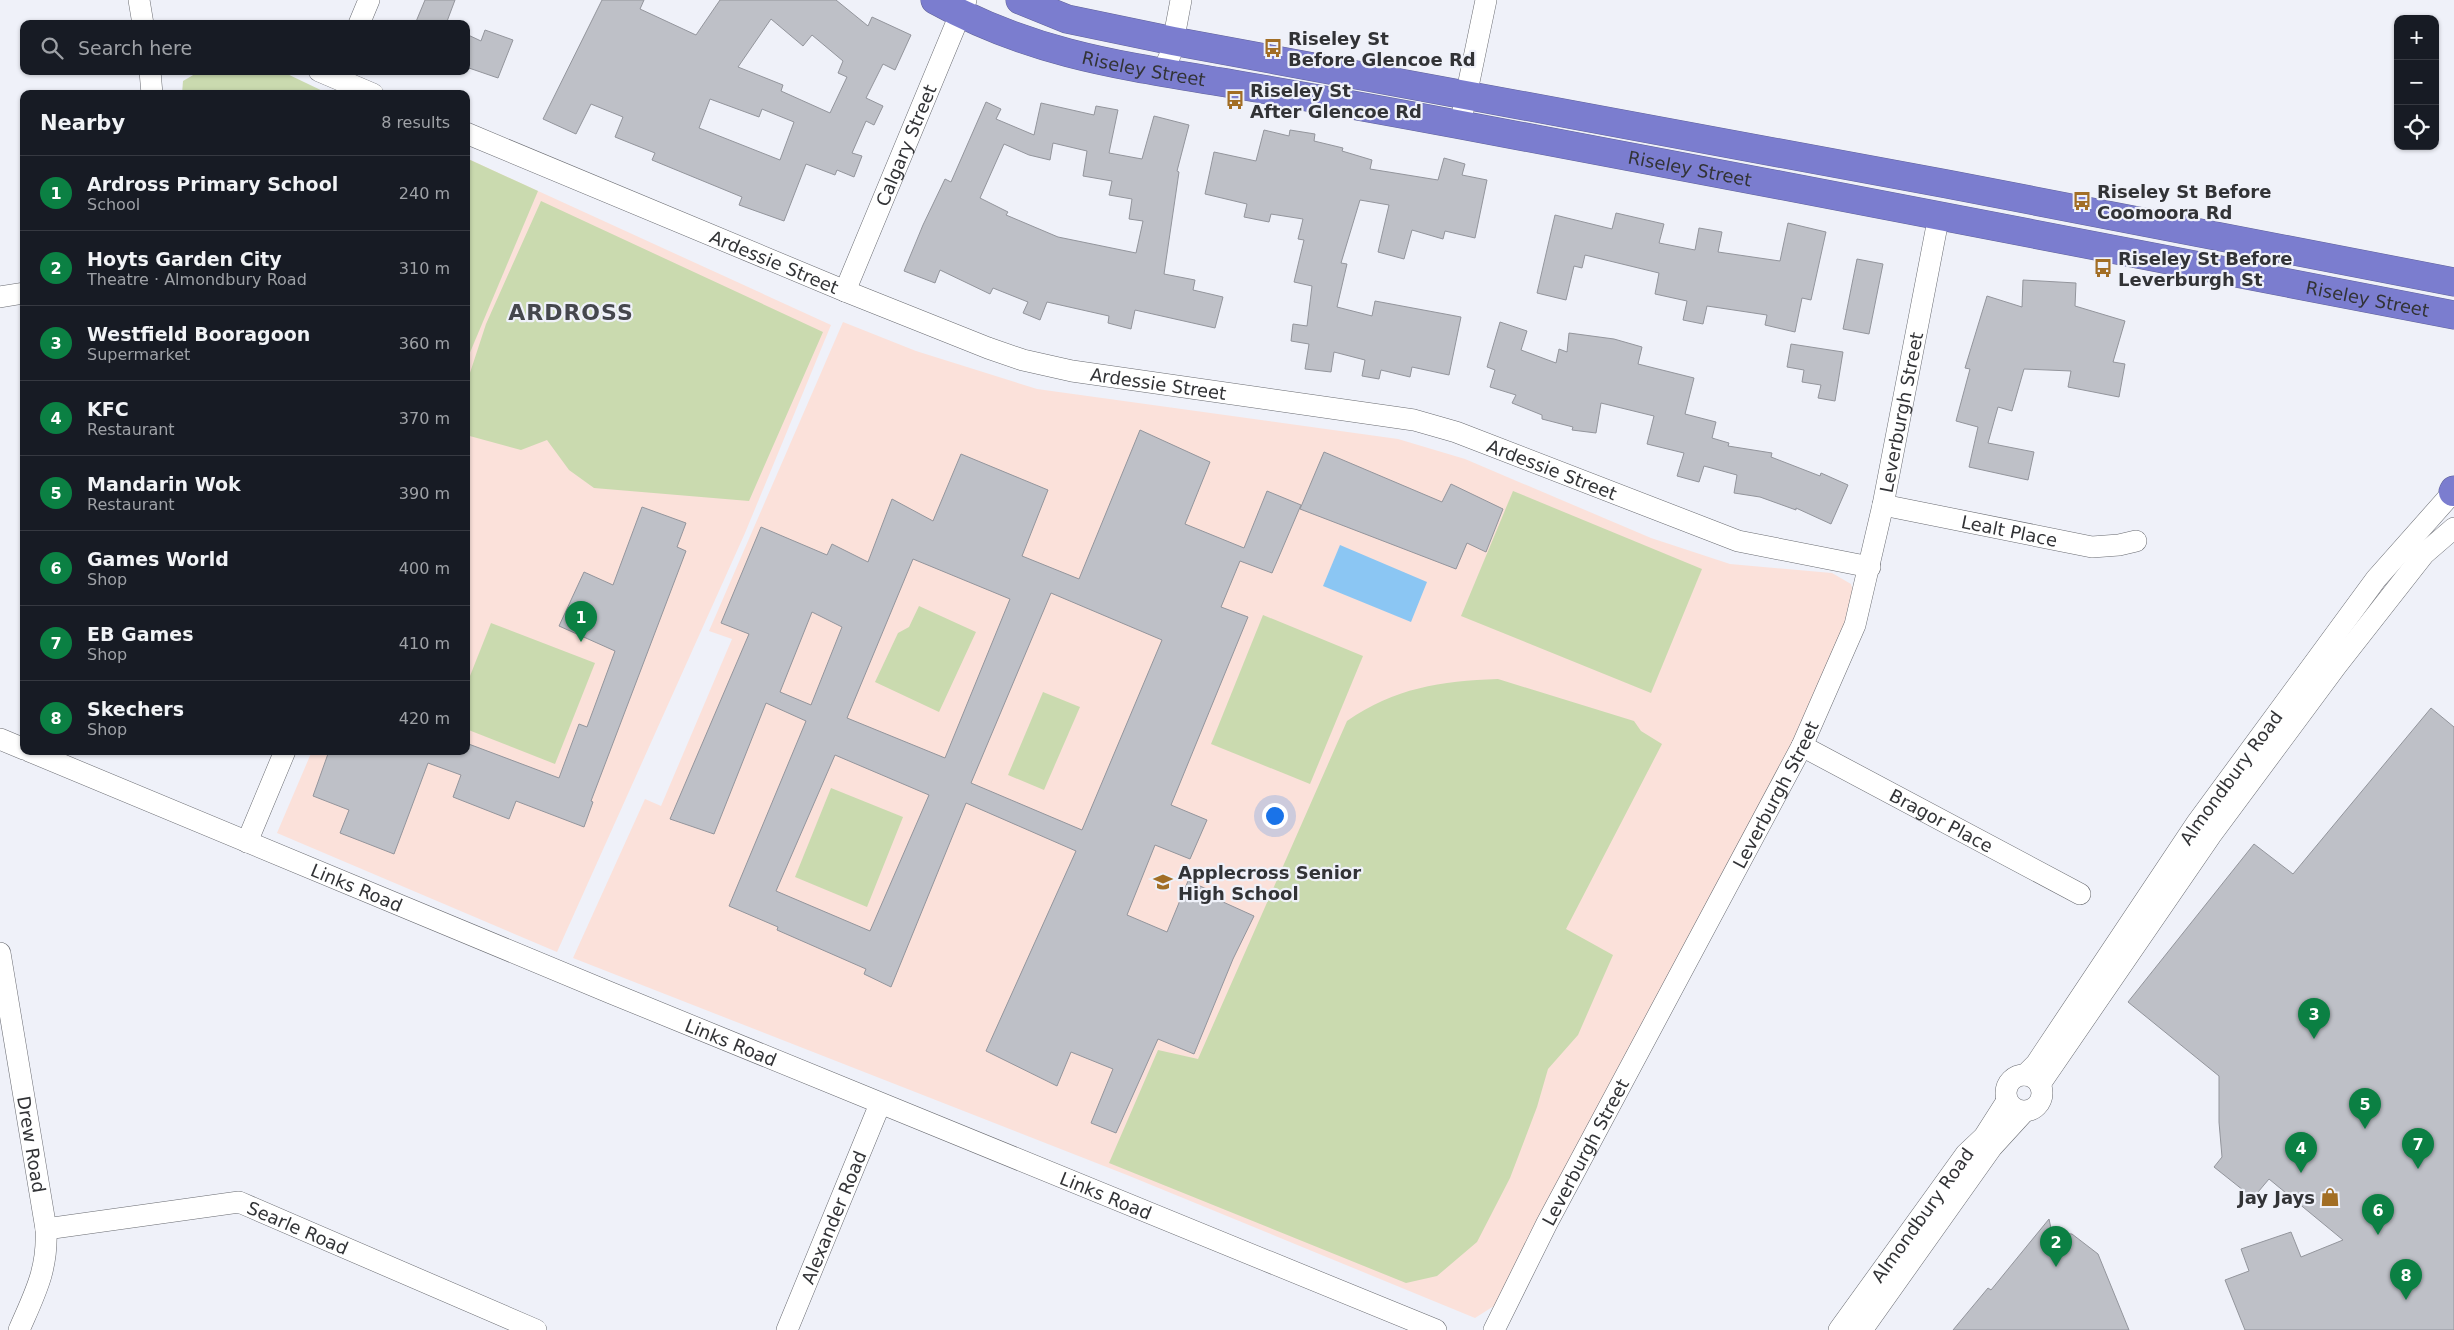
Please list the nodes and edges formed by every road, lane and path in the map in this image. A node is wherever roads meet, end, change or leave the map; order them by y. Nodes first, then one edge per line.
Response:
1 (139, 0) edge
2 (369, 0) edge
3 (935, 0) edge
4 (1020, 0) edge
5 (1181, 0) edge
6 (1486, 0) edge
7 (963, 7) edge
8 (142, 20) edge
9 (361, 20) edge
10 (1173, 40) junction
11 (1162, 74) junction
12 (150, 75) edge
13 (333, 75) edge
14 (152, 90) edge
15 (365, 90) edge
16 (1468, 94) junction
17 (1460, 124) junction
18 (470, 135) edge
19 (1939, 215) junction
20 (2454, 282) edge
21 (845, 291) junction
22 (20, 294) edge
23 (0, 297) edge
24 (2454, 315) edge
25 (2454, 491) edge
26 (1883, 505) junction
27 (2454, 528) edge
28 (2136, 541) dead end
29 (1870, 567) junction
30 (0, 740) edge
31 (1802, 746) junction
32 (20, 748) edge
33 (39, 755) edge
34 (283, 755) edge
35 (247, 842) junction
36 (2080, 894) dead end
37 (0, 953) edge
38 (2032, 1080) junction
39 (880, 1104) junction
40 (2016, 1106) junction
41 (46, 1229) junction
42 (19, 1330) edge
43 (536, 1330) edge
44 (787, 1330) edge
45 (1436, 1330) edge
46 (1494, 1330) edge
47 (1839, 1330) edge
48 (1862, 1330) edge

1 - 8 street
2 - 9 street
3 - 7 highway, Riseley Street
4 - 10 highway, Riseley Street
5 - 10 street
6 - 16 street
7 - 11 highway, Riseley Street
7 - 21 street, Calgary Street
10 - 11 street
10 - 16 highway, Riseley Street
11 - 17 highway, Riseley Street
12 - 14 street
13 - 15 street
16 - 17 street
16 - 20 highway, Riseley Street
17 - 19 highway, Riseley Street
18 - 21 street, Ardessie Street
19 - 24 highway, Riseley Street
19 - 26 street, Leverburgh Street
21 - 29 street, Ardessie Street
22 - 23 street
25 - 38 street, Almondbury Road
26 - 28 street, Lealt Place
26 - 29 street, Leverburgh Street
27 - 38 street, Almondbury Road
29 - 31 street, Leverburgh Street
30 - 32 street
31 - 36 street, Bragor Place
31 - 46 street, Leverburgh Street
33 - 35 street, Links Road
34 - 35 street
35 - 39 street, Links Road
37 - 41 street, Drew Road
38 - 40 street
38 - 40 street
39 - 44 street, Alexander Road
39 - 45 street, Links Road
40 - 47 street, Almondbury Road
40 - 48 street, Almondbury Road
41 - 42 street, Drew Road
41 - 43 street, Searle Road

